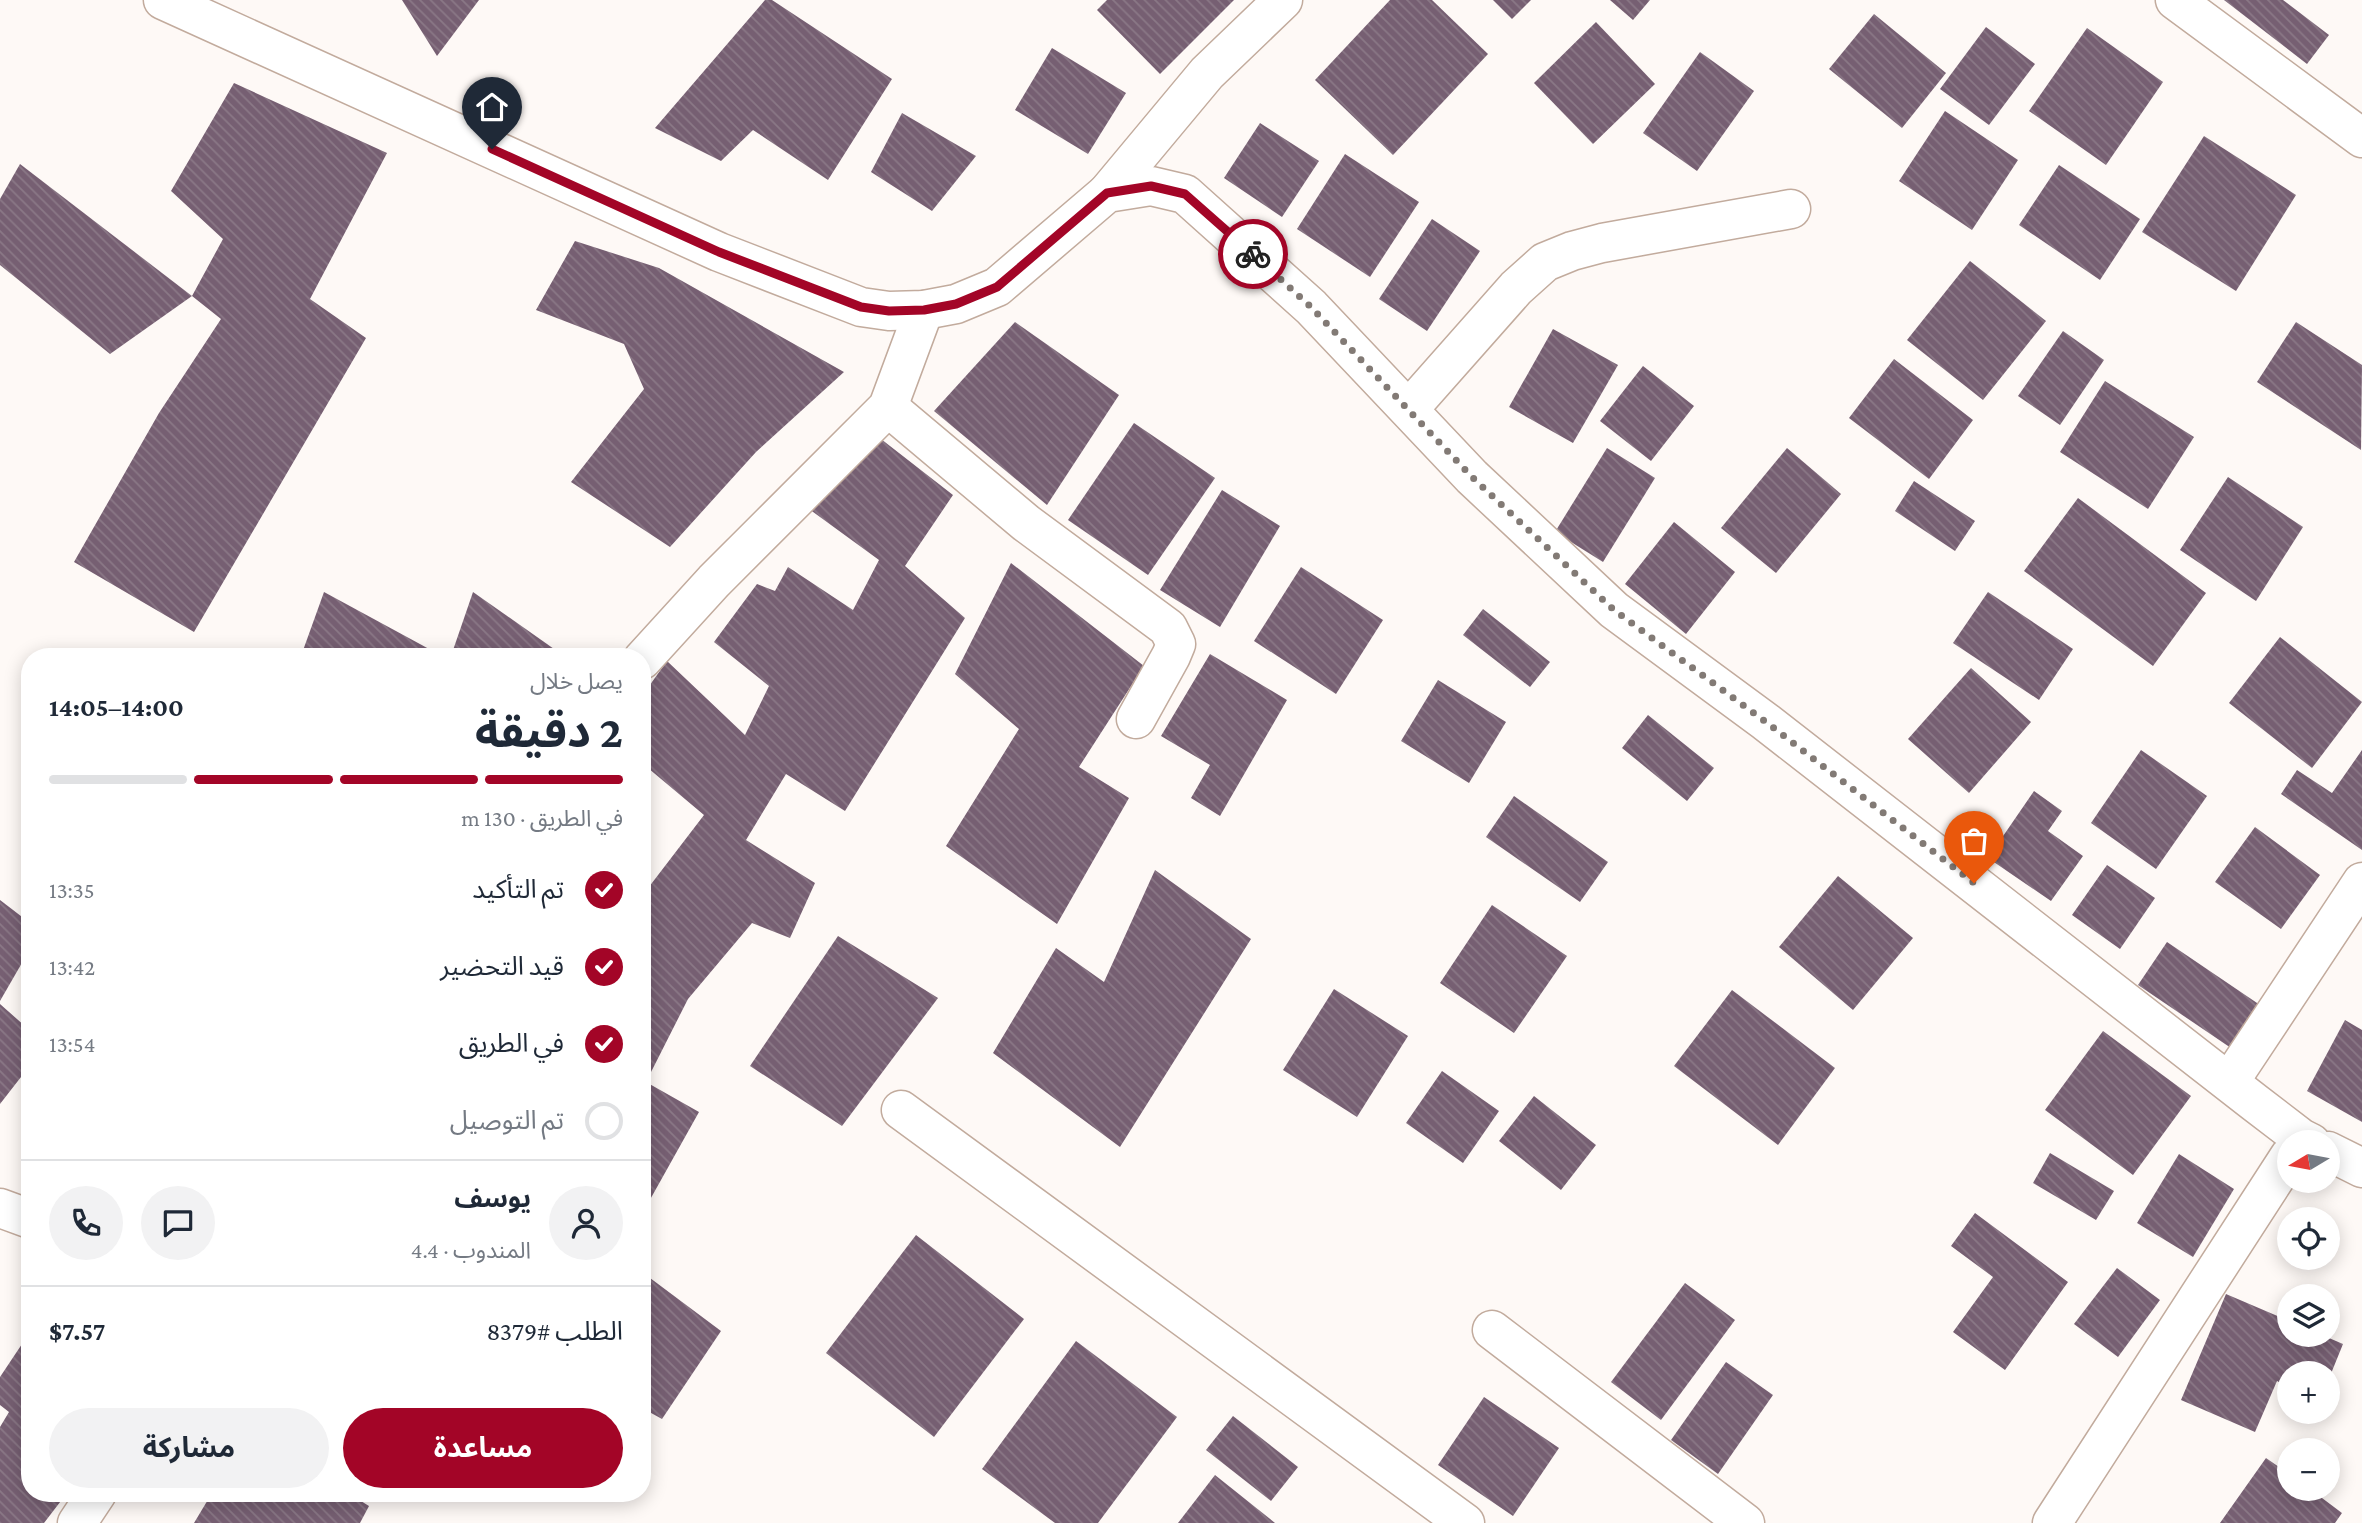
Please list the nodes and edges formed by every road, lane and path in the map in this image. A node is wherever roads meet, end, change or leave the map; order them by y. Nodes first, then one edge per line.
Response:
1 (163, 0) edge
2 (1283, 0) edge
3 (2175, 0) edge
4 (2362, 138) edge
5 (1107, 193) junction
6 (1791, 209) dead end
7 (924, 310) junction
8 (888, 407) junction
9 (1409, 409) junction
10 (651, 650) edge
11 (1136, 719) dead end
12 (2362, 882) edge
13 (2230, 1082) junction
14 (901, 1110) dead end
15 (2286, 1130) edge
16 (2340, 1160) edge
17 (2362, 1168) edge
18 (2277, 1188) edge
19 (0, 1208) edge
20 (21, 1216) edge
21 (1492, 1330) dead end
22 (91, 1502) edge
23 (77, 1523) edge
24 (1465, 1523) edge
25 (1745, 1523) edge
26 (2052, 1523) edge

1 - 7 street
2 - 5 street
3 - 4 street
5 - 7 street
5 - 9 street
6 - 9 street
7 - 8 street
8 - 10 street
8 - 11 street
9 - 13 street
12 - 13 street
13 - 15 street
14 - 24 street
16 - 17 street
18 - 26 street
19 - 20 street
21 - 25 street
22 - 23 street

